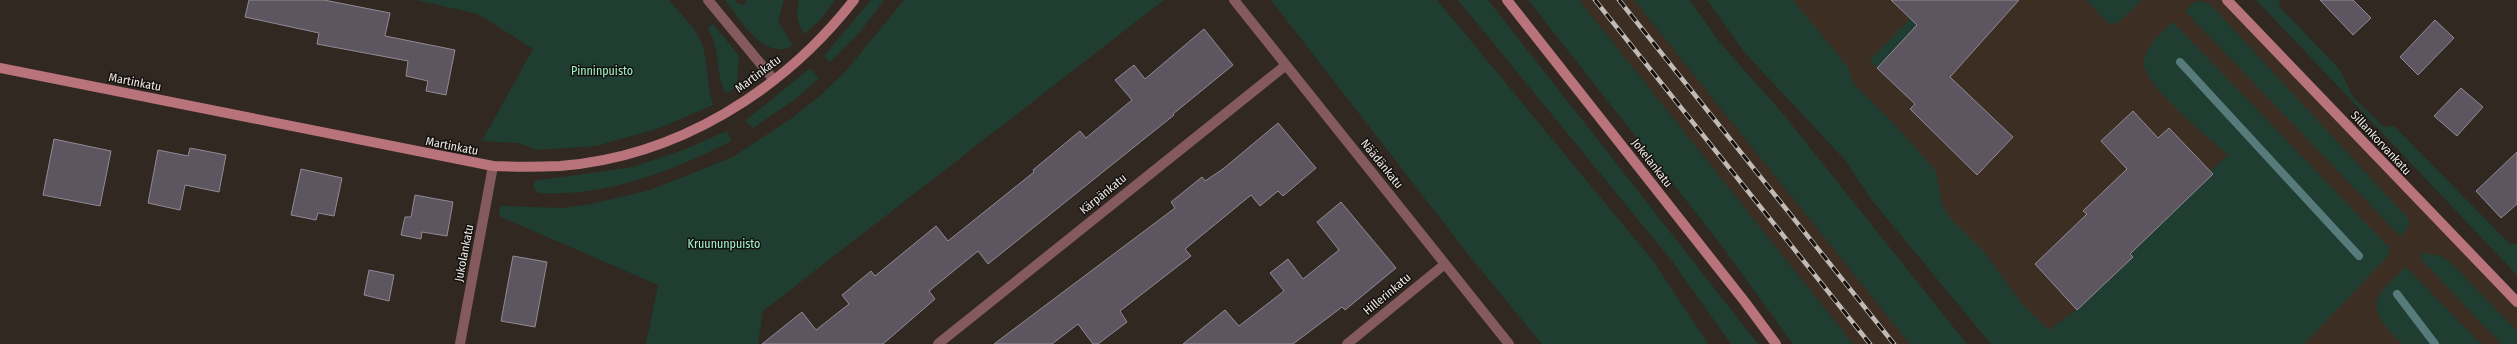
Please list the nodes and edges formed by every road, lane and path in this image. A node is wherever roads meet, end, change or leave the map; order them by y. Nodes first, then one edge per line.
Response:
1 (708, 0) edge
2 (854, 0) edge
3 (1234, 0) edge
4 (1507, 0) edge
5 (2227, 0) edge
6 (1286, 65) junction
7 (0, 68) edge
8 (774, 80) junction
9 (493, 166) junction
10 (1444, 264) junction
11 (2517, 302) edge
12 (460, 344) edge
13 (938, 344) edge
14 (1347, 344) edge
15 (1509, 344) edge
16 (1776, 344) edge

1 - 8 street
2 - 8 street, Martinkatu
3 - 6 street, Näädänkatu
4 - 16 street, Jokelankatu
5 - 11 street, Sillankorvankatu
6 - 10 street, Näädänkatu
6 - 13 street, Kärpänkatu
7 - 9 street, Martinkatu
8 - 9 street, Martinkatu
9 - 12 street, Jukolankatu
10 - 14 street, Hillerinkatu
10 - 15 street, Näädänkatu

